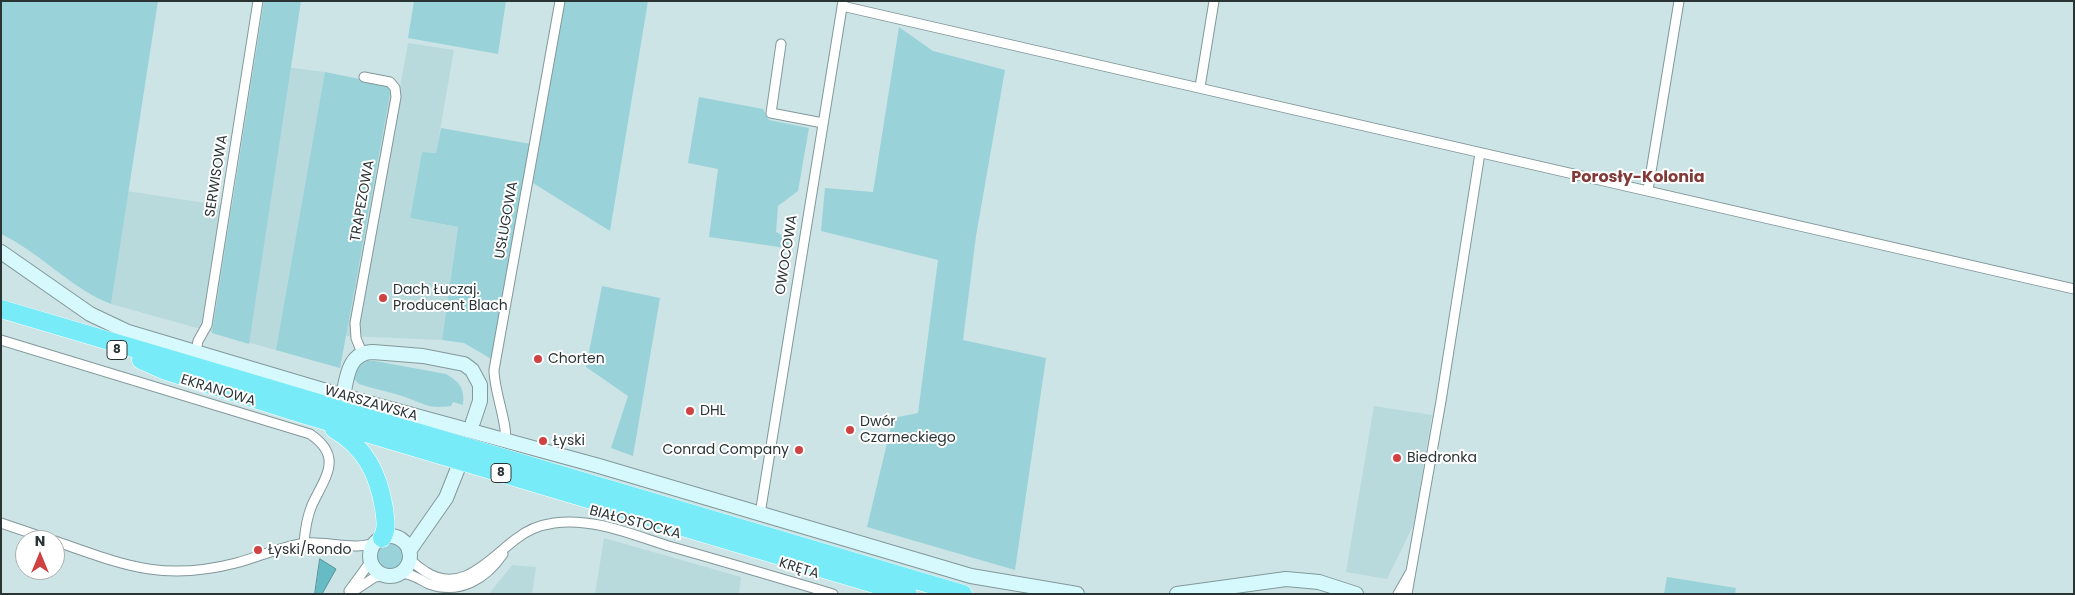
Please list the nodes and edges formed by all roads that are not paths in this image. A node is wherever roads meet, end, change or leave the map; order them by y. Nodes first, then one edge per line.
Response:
1 (258, 1) edge
2 (560, 1) edge
3 (1214, 1) edge
4 (1679, 1) edge
5 (843, 3) edge
6 (781, 44) dead end
7 (364, 77) dead end
8 (1200, 88) junction
9 (823, 123) junction
10 (1480, 153) junction
11 (1648, 190) junction
12 (1, 252) edge
13 (2074, 289) edge
14 (1, 309) edge
15 (68, 328) junction
16 (1, 340) edge
17 (196, 352) junction
18 (362, 353) junction
19 (343, 396) junction
20 (302, 414) junction
21 (473, 422) dead end
22 (505, 442) junction
23 (458, 468) dead end
24 (436, 514) junction
25 (760, 514) junction
26 (1, 523) edge
27 (22, 530) edge
28 (385, 539) junction
29 (304, 543) junction
30 (65, 544) edge
31 (345, 544) junction
32 (508, 545) junction
33 (409, 554) junction
34 (371, 559) junction
35 (1413, 566) junction
36 (757, 571) joint
37 (395, 574) junction
38 (1350, 593) edge
39 (348, 594) edge
40 (833, 594) edge
41 (908, 594) edge
42 (963, 594) edge
43 (1077, 594) edge
44 (1177, 594) edge
45 (1398, 594) edge
46 (1407, 594) edge

1 - 17 street, SERWISOWA
2 - 22 street, USŁUGOWA
3 - 8 street
4 - 11 street
5 - 8 street
5 - 9 street, OWOCOWA
6 - 9 street
7 - 18 street, TRAPEZOWA
8 - 10 street
9 - 25 street, OWOCOWA
10 - 11 street
10 - 35 street
11 - 13 street
12 - 17 street, WARSZAWSKA
14 - 15 highway, 8
15 - 20 highway, 8
15 - 42 highway, 8
16 - 29 street, EKRANOWA
17 - 19 street, WARSZAWSKA
18 - 19 street
18 - 21 street
19 - 22 street, WARSZAWSKA
20 - 28 highway
20 - 41 highway, 8
22 - 25 street, WARSZAWSKA
23 - 24 street
24 - 28 street
24 - 33 street
25 - 43 street, WARSZAWSKA
26 - 27 street
28 - 31 street
28 - 33 street
28 - 34 street
29 - 30 street
29 - 31 street
31 - 34 street
32 - 33 street, BIAŁOSTOCKA
32 - 36 street, BIAŁOSTOCKA
32 - 37 street, BIAŁOSTOCKA
33 - 37 street
34 - 37 street
34 - 39 street
35 - 45 street
35 - 46 street
36 - 40 street, KRĘTA
37 - 39 street
38 - 44 street

